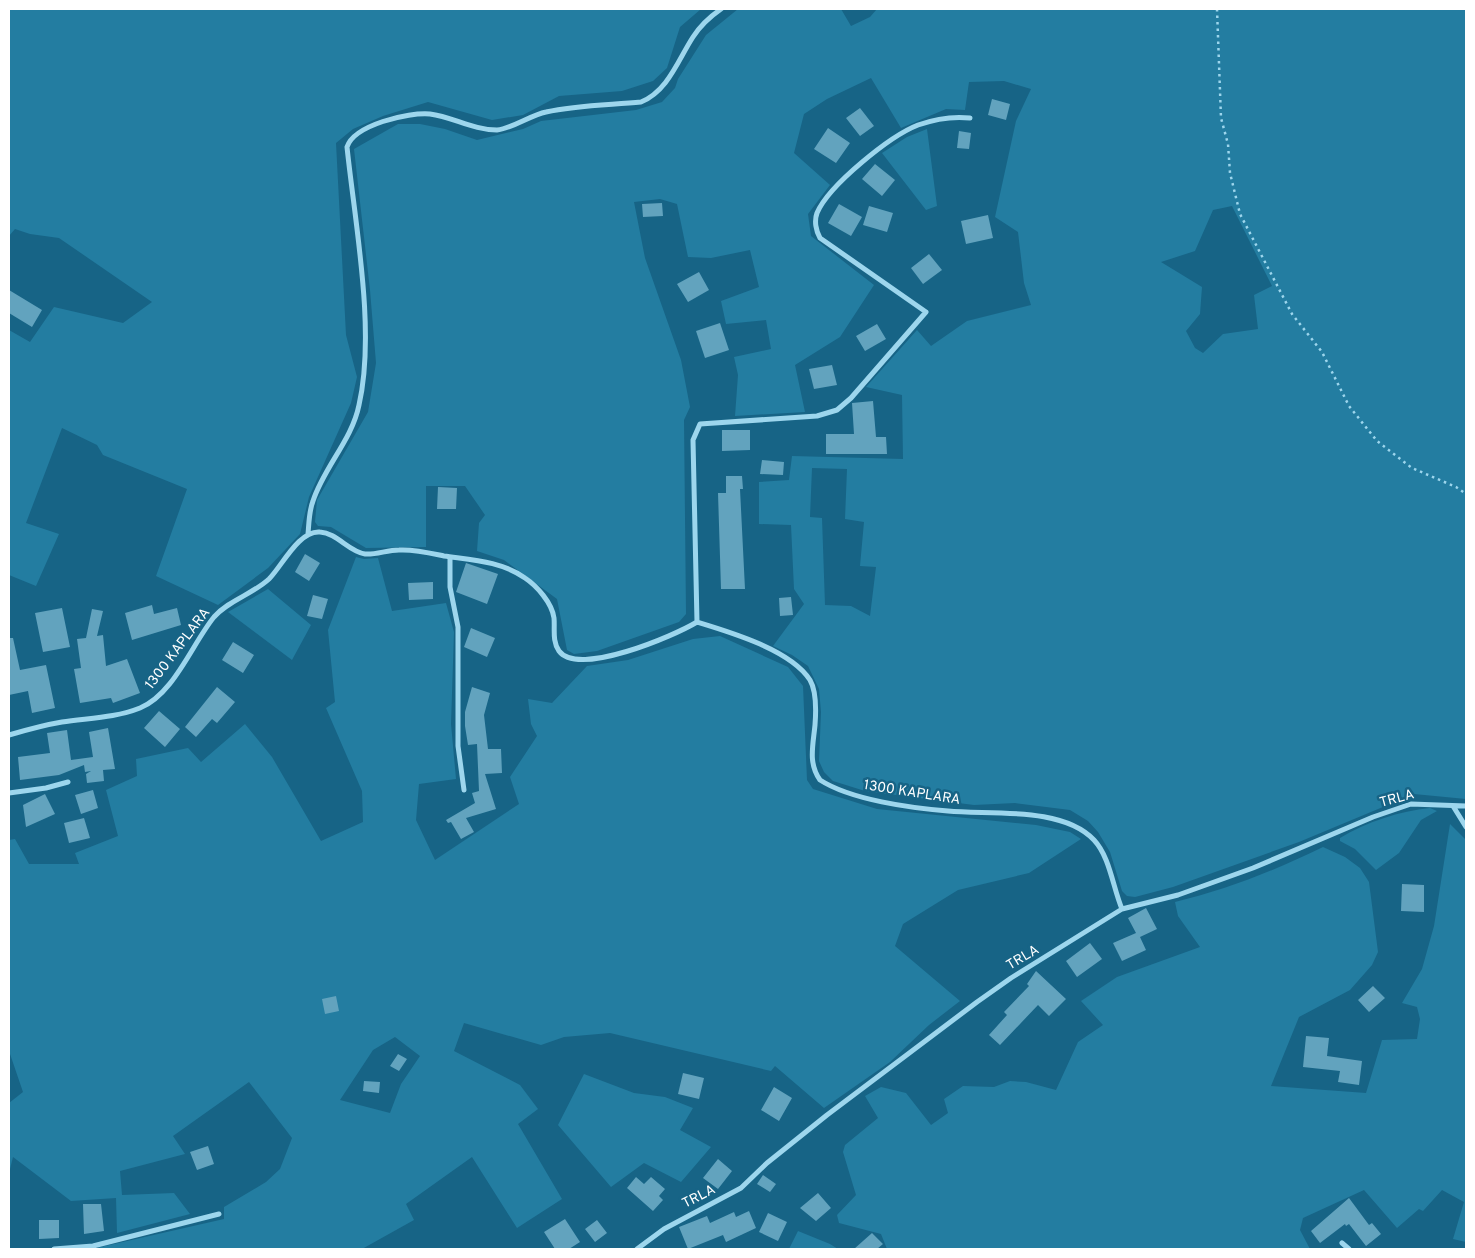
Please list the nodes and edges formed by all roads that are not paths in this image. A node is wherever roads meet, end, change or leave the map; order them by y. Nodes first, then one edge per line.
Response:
1 (721, 9) edge
2 (970, 118) dead end
3 (308, 534) junction
4 (450, 557) junction
5 (696, 622) junction
6 (9, 735) edge
7 (68, 782) dead end
8 (464, 790) dead end
9 (9, 793) edge
10 (1453, 806) junction
11 (1466, 806) edge
12 (1466, 827) edge
13 (1122, 909) junction
14 (219, 1214) dead end
15 (1342, 1242) dead end
16 (54, 1249) edge
17 (637, 1249) edge
18 (1348, 1249) edge

1 - 3 street
2 - 5 street
3 - 4 street
3 - 6 street, 1300 KAPLARA
4 - 5 street
4 - 8 street
5 - 13 street, 1300 KAPLARA
7 - 9 street
10 - 11 street, TRLA
10 - 12 street
10 - 13 street, TRLA
13 - 17 street, TRLA
14 - 16 street
15 - 18 street

